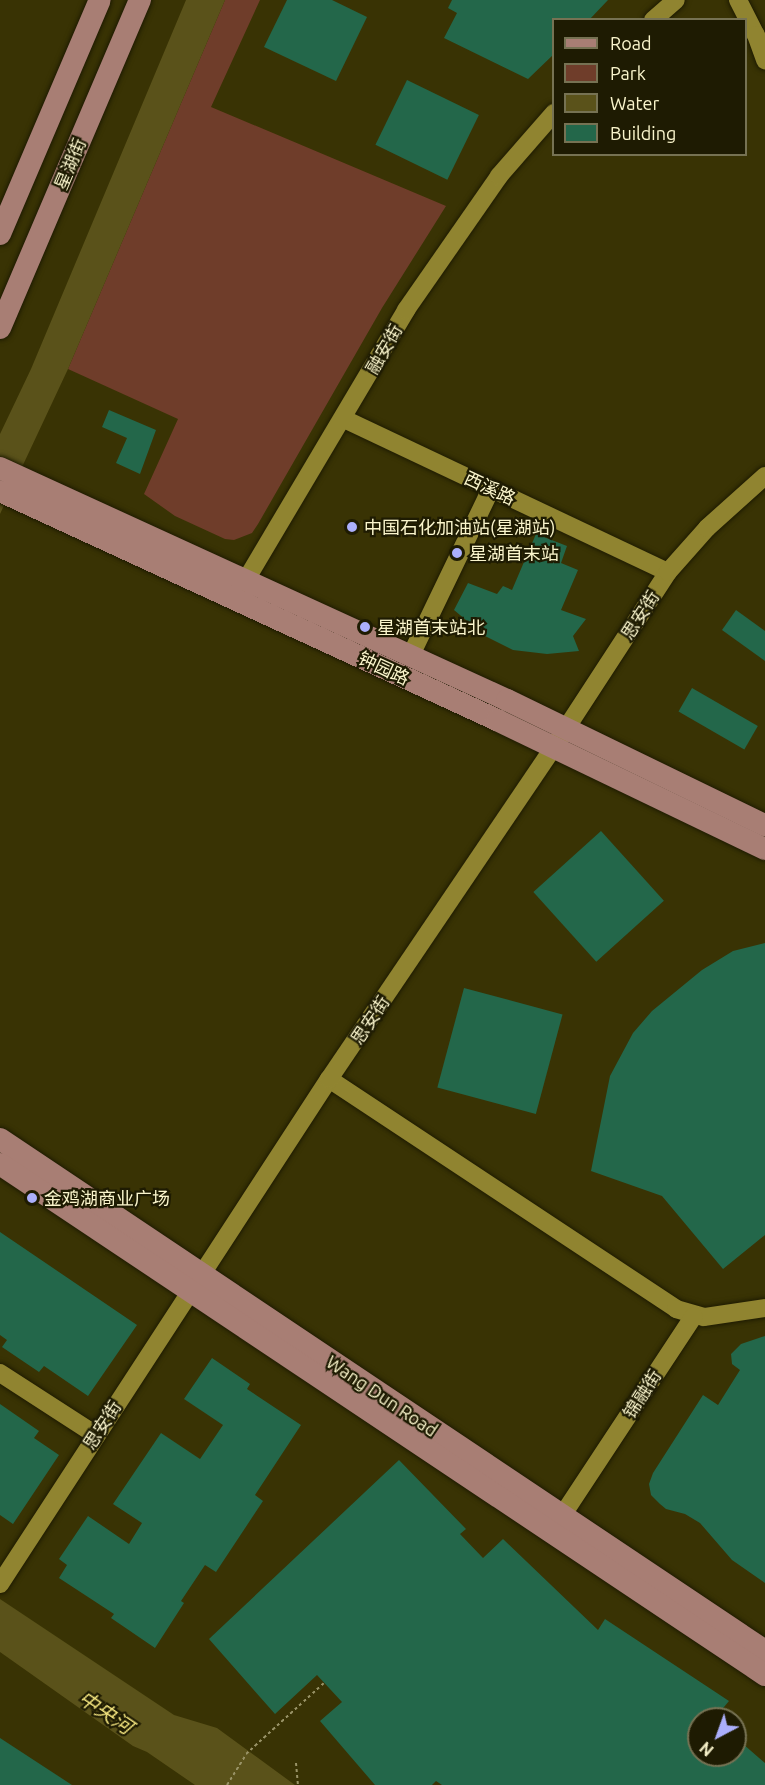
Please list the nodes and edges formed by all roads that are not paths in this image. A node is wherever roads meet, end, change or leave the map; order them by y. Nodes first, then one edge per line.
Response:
1 (100, 0) edge
2 (140, 0) edge
3 (676, 0) edge
4 (738, 0) edge
5 (654, 18) edge
6 (765, 60) edge
7 (552, 115) edge
8 (0, 234) edge
9 (0, 328) edge
10 (344, 419) junction
11 (0, 468) edge
12 (765, 476) edge
13 (491, 489) junction
14 (14, 490) edge
15 (668, 572) junction
16 (246, 579) junction
17 (234, 599) junction
18 (411, 655) junction
19 (566, 728) junction
20 (554, 747) junction
21 (765, 825) edge
22 (765, 849) edge
23 (330, 1079) junction
24 (0, 1139) edge
25 (0, 1164) edge
26 (196, 1283) junction
27 (765, 1308) edge
28 (694, 1316) junction
29 (0, 1373) edge
30 (96, 1435) junction
31 (557, 1524) junction
32 (0, 1584) edge
33 (765, 1651) edge
34 (765, 1675) edge

1 - 8 main road, 星湖街
2 - 9 main road, 星湖街
3 - 5 street
4 - 6 street
7 - 10 street, 融安街
10 - 13 street, 西溪路
10 - 16 street, 融安街
11 - 14 main road, 钟园路
12 - 15 street, 思安街
13 - 15 street, 西溪路
13 - 18 street
14 - 16 main road, 钟园路
14 - 17 main road, 钟园路
15 - 19 street, 思安街
16 - 17 street, 融安街
16 - 18 main road, 钟园路
17 - 20 main road, 钟园路
18 - 19 main road, 钟园路
19 - 20 street, 思安街
19 - 21 main road, 钟园路
20 - 22 main road, 钟园路
20 - 23 street, 思安街
23 - 26 street, 思安街
23 - 28 street
24 - 26 main road, Wang Dun Road
25 - 26 main road, Wang Dun Road
26 - 30 street, 思安街
26 - 31 main road, Wang Dun Road
27 - 28 street
28 - 31 street, 锦融街
29 - 30 street
30 - 32 street, 思安街
31 - 33 main road, Wang Dun Road
31 - 34 main road, Wang Dun Road

